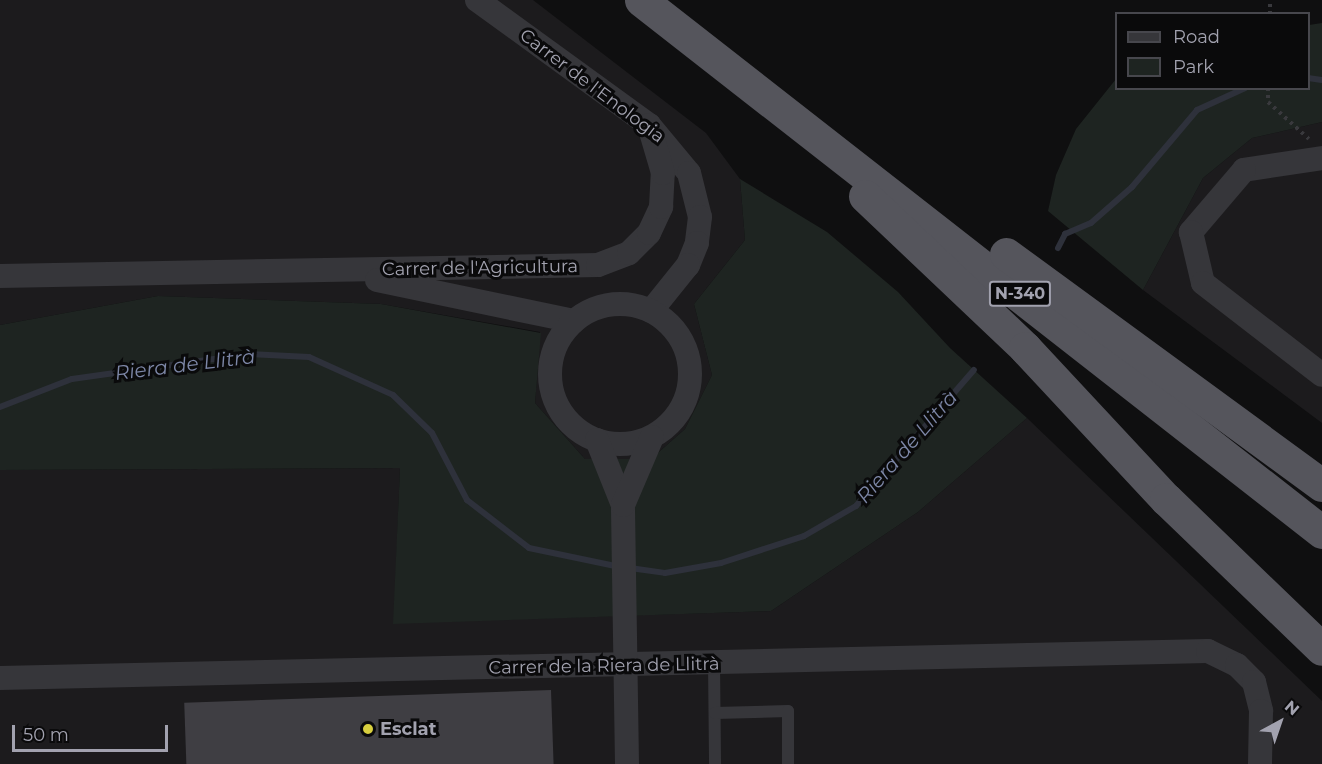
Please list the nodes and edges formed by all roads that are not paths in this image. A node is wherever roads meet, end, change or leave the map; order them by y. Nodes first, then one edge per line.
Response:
1 (477, 0) edge
2 (641, 0) edge
3 (718, 56) junction
4 (649, 125) junction
5 (1318, 151) edge
6 (332, 271) junction
7 (0, 276) edge
8 (651, 312) junction
9 (574, 321) junction
10 (1322, 375) edge
11 (652, 437) junction
12 (597, 440) junction
13 (1322, 485) edge
14 (623, 505) junction
15 (1322, 532) edge
16 (1322, 649) edge
17 (714, 663) junction
18 (626, 665) junction
19 (0, 678) edge
20 (715, 713) junction
21 (627, 764) edge
22 (716, 764) edge
23 (788, 764) edge
24 (1260, 764) edge

1 - 4 street, Carrer de l'Enologia
2 - 3 highway, N-340
3 - 13 highway
3 - 15 highway, N-340
3 - 16 highway
4 - 6 street, Carrer de l'Agricultura
4 - 8 street, Carrer de l'Enologia
5 - 10 street
6 - 7 street, Carrer de l'Agricultura
6 - 9 street, Carrer de l'Agricultura
8 - 9 street
8 - 11 street
9 - 12 street
11 - 12 street
11 - 14 street
12 - 14 street
14 - 18 street
17 - 18 street, Carrer de la Riera de Llitrà
17 - 20 lane
17 - 24 street, Carrer de la Riera de Llitrà
18 - 19 street, Carrer de la Riera de Llitrà
18 - 21 street
20 - 22 lane
20 - 23 lane

